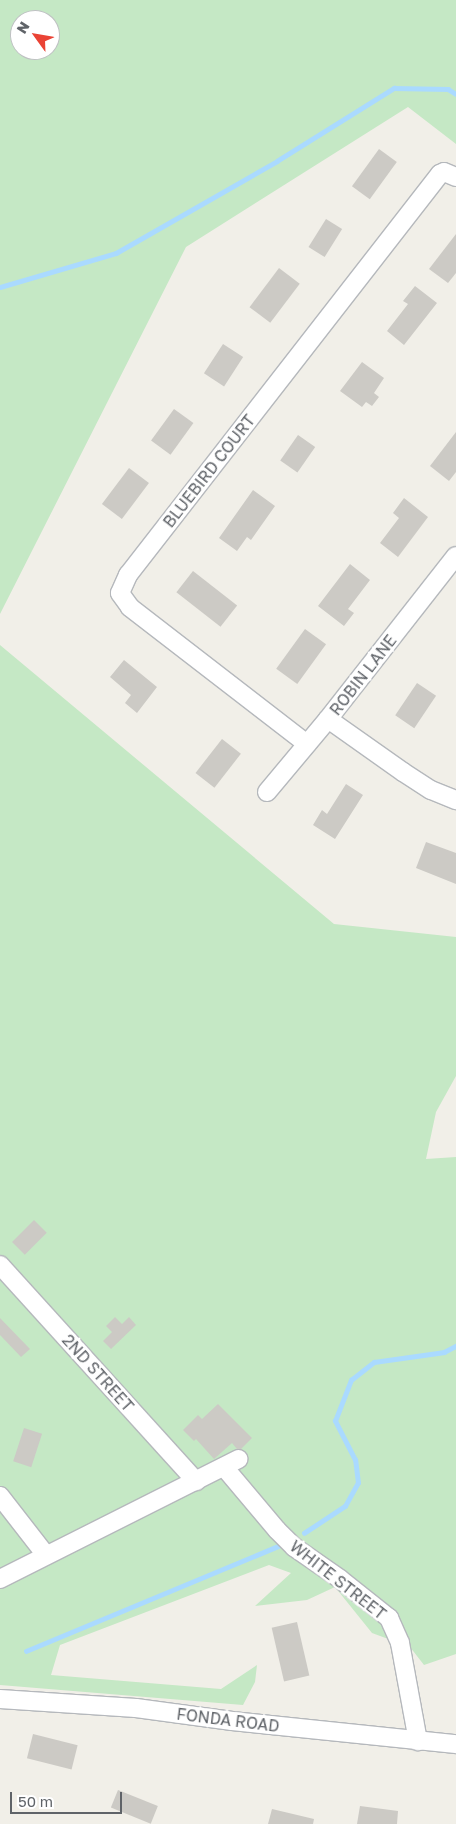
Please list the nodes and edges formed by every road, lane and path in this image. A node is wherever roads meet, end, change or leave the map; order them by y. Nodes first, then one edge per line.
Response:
1 (456, 176) edge
2 (456, 556) edge
3 (328, 720) junction
4 (307, 744) junction
5 (267, 792) dead end
6 (456, 800) edge
7 (0, 1265) edge
8 (196, 1481) junction
9 (0, 1496) edge
10 (46, 1556) junction
11 (0, 1579) edge
12 (0, 1699) edge
13 (418, 1741) junction
14 (456, 1744) edge

1 - 4 street, BLUEBIRD COURT
2 - 3 street, ROBIN LANE
3 - 4 street, ROBIN LANE
3 - 6 street
4 - 5 street, ROBIN LANE
7 - 8 street, 2ND STREET
8 - 10 street, WHITE STREET
8 - 13 street, WHITE STREET
9 - 10 street
10 - 11 street, WHITE STREET
12 - 13 street, FONDA ROAD
13 - 14 street, FONDA ROAD

